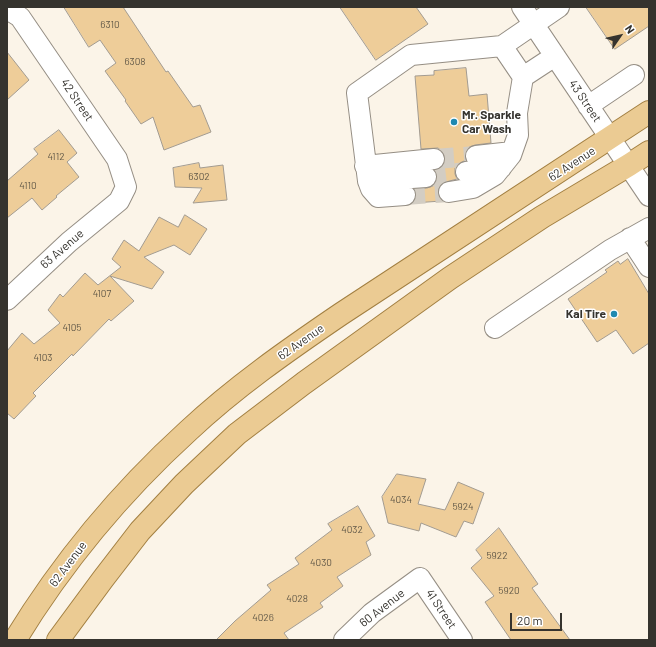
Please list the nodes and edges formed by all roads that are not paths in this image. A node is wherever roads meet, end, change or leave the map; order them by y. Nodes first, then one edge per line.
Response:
1 (522, 7) edge
2 (559, 7) edge
3 (7, 9) edge
4 (534, 25) junction
5 (502, 46) junction
6 (555, 56) junction
7 (634, 76) dead end
8 (523, 77) junction
9 (588, 106) junction
10 (649, 112) edge
11 (611, 139) junction
12 (649, 152) edge
13 (507, 160) junction
14 (471, 164) tunnel mouth
15 (629, 166) junction
16 (430, 168) tunnel mouth
17 (370, 181) junction
18 (449, 192) tunnel mouth
19 (405, 195) tunnel mouth
20 (649, 196) edge
21 (119, 201) joint
22 (649, 228) edge
23 (630, 238) junction
24 (649, 267) edge
25 (7, 300) edge
26 (495, 328) dead end
27 (420, 578) joint
28 (15, 640) edge
29 (58, 640) edge
30 (344, 640) edge
31 (462, 640) edge

1 - 4 street, 43 Street
2 - 4 street
3 - 21 street, 42 Street
4 - 5 street
4 - 6 street, 43 Street
5 - 8 street
5 - 17 street
6 - 8 street
6 - 9 street, 43 Street
7 - 9 street
8 - 13 street
9 - 11 street, 43 Street
10 - 11 main road, 62 Avenue
11 - 15 street, 43 Street
11 - 28 main road, 62 Avenue
12 - 15 main road
13 - 14 street
13 - 18 street
15 - 20 street, 43 Street
15 - 29 main road
16 - 17 street
17 - 19 street
21 - 25 street, 63 Avenue
22 - 23 street
23 - 24 street
23 - 26 street
27 - 30 street, 60 Avenue
27 - 31 street, 41 Street

